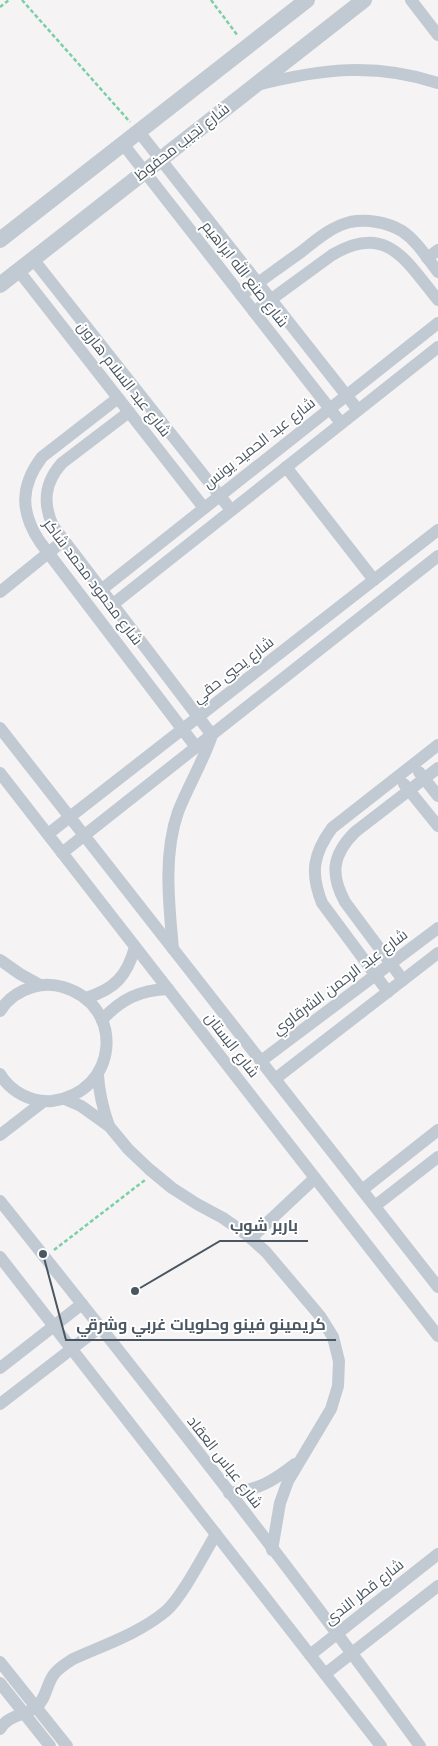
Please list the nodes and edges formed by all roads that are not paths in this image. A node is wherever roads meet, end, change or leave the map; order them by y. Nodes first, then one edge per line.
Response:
1 (307, 0) edge
2 (364, 0) edge
3 (411, 0) edge
4 (438, 35) edge
5 (438, 83) edge
6 (255, 86) junction
7 (139, 132) junction
8 (123, 144) junction
9 (160, 159) junction
10 (145, 172) junction
11 (0, 240) edge
12 (438, 250) edge
13 (427, 258) junction
14 (33, 259) junction
15 (18, 270) junction
16 (438, 272) edge
17 (258, 283) junction
18 (0, 285) edge
19 (241, 295) junction
20 (271, 300) junction
21 (438, 300) edge
22 (254, 312) junction
23 (438, 322) edge
24 (438, 347) edge
25 (347, 395) junction
26 (118, 398) junction
27 (330, 408) junction
28 (358, 410) junction
29 (129, 412) junction
30 (341, 423) junction
31 (286, 467) junction
32 (219, 496) junction
33 (204, 508) junction
34 (231, 510) junction
35 (438, 530) edge
36 (64, 541) junction
37 (424, 541) junction
38 (48, 553) junction
39 (438, 558) edge
40 (374, 580) junction
41 (100, 590) junction
42 (0, 592) edge
43 (112, 605) junction
44 (198, 717) junction
45 (0, 728) edge
46 (183, 729) junction
47 (212, 735) junction
48 (438, 745) edge
49 (196, 747) junction
50 (413, 764) junction
51 (438, 768) edge
52 (0, 773) edge
53 (398, 776) junction
54 (424, 779) junction
55 (409, 790) junction
56 (438, 796) edge
57 (70, 817) junction
58 (438, 826) edge
59 (48, 834) junction
60 (84, 835) junction
61 (62, 853) junction
62 (438, 928) edge
63 (135, 947) junction
64 (173, 949) junction
65 (438, 953) edge
66 (0, 960) edge
67 (391, 963) junction
68 (375, 975) junction
69 (403, 980) junction
70 (40, 985) junction
71 (168, 990) junction
72 (388, 992) junction
73 (86, 998) junction
74 (0, 1011) edge
75 (102, 1020) junction
76 (261, 1062) junction
77 (0, 1074) edge
78 (98, 1074) junction
79 (275, 1079) junction
80 (66, 1099) junction
81 (44, 1101) junction
82 (109, 1126) junction
83 (438, 1130) edge
84 (0, 1135) edge
85 (438, 1157) edge
86 (315, 1178) junction
87 (362, 1190) junction
88 (0, 1200) edge
89 (375, 1206) junction
90 (250, 1238) junction
91 (0, 1257) edge
92 (438, 1287) edge
93 (82, 1304) junction
94 (54, 1326) junction
95 (100, 1327) junction
96 (438, 1336) edge
97 (72, 1349) junction
98 (0, 1368) edge
99 (0, 1404) edge
100 (299, 1461) junction
101 (229, 1494) junction
102 (216, 1534) junction
103 (272, 1550) junction
104 (438, 1554) edge
105 (438, 1586) edge
106 (337, 1633) junction
107 (352, 1653) junction
108 (310, 1655) junction
109 (0, 1662) edge
110 (325, 1674) junction
111 (0, 1683) edge
112 (36, 1707) junction
113 (24, 1713) junction
114 (0, 1729) edge
115 (378, 1744) edge
116 (50, 1746) edge
117 (67, 1746) edge
118 (420, 1746) edge

1 - 7 street
2 - 6 street, شارع نجيب محفوظ
3 - 4 street
5 - 6 street
6 - 9 street, شارع نجيب محفوظ
7 - 8 street
7 - 9 street, شارع صنع الله ابراهيم
8 - 10 street, شارع صنع الله ابراهيم
8 - 11 street
9 - 10 street, شارع نجيب محفوظ
9 - 17 street, شارع صنع الله ابراهيم
10 - 14 street, شارع نجيب محفوظ
10 - 19 street, شارع صنع الله ابراهيم
12 - 13 street
13 - 16 street
13 - 17 street
14 - 15 street, شارع نجيب محفوظ
14 - 32 street, شارع عبد السلام هارون
15 - 18 street, شارع نجيب محفوظ
15 - 26 street, شارع عبد السلام هارون
17 - 19 street
17 - 20 street, شارع صنع الله ابراهيم
19 - 22 street, شارع صنع الله ابراهيم
20 - 21 street
20 - 22 street
20 - 25 street, شارع صنع الله ابراهيم
22 - 27 street, شارع صنع الله ابراهيم
23 - 25 street, شارع عبد الحميد يونس
24 - 28 street
25 - 27 street, شارع عبد الحميد يونس
25 - 28 street, شارع صنع الله ابراهيم
26 - 29 street, شارع عبد السلام هارون
26 - 38 street, شارع محمود محمد شاكر
27 - 30 street, شارع صنع الله ابراهيم
27 - 32 street, شارع عبد الحميد يونس
28 - 30 street
29 - 33 street, شارع عبد السلام هارون
29 - 36 street, شارع محمود محمد شاكر
30 - 31 street
31 - 34 street
31 - 40 street
32 - 33 street, شارع عبد الحميد يونس
32 - 34 street, شارع عبد السلام هارون
33 - 41 street, شارع عبد الحميد يونس
34 - 43 street
35 - 37 street, شارع يحيي حقي
36 - 38 street
36 - 41 street, شارع محمود محمد شاكر
37 - 39 street
37 - 40 street, شارع يحيي حقي
38 - 42 street
38 - 46 street, شارع محمود محمد شاكر
39 - 47 street
40 - 44 street, شارع يحيي حقي
41 - 43 street, شارع محمود محمد شاكر
43 - 44 street, شارع محمود محمد شاكر
44 - 46 street, شارع يحيي حقي
44 - 47 street, شارع محمود محمد شاكر
45 - 57 street, شارع البستان
46 - 49 street, شارع محمود محمد شاكر
46 - 57 street, شارع يحيي حقي
47 - 49 street
47 - 64 street
48 - 50 street
49 - 60 street
50 - 53 street
50 - 54 street
51 - 54 street
52 - 59 street, شارع البستان
53 - 55 street
53 - 68 street
54 - 55 street
54 - 56 street
55 - 58 street
55 - 67 street
57 - 59 street, شارع يحيي حقي
57 - 60 street, شارع البستان
59 - 61 street, شارع البستان
60 - 61 street
60 - 64 street, شارع البستان
61 - 63 street, شارع البستان
62 - 67 street, شارع عبد الرحمن الشرقاوي
63 - 71 street, شارع البستان
63 - 73 street
64 - 76 street, شارع البستان
65 - 69 street
66 - 70 street
67 - 68 street, شارع عبد الرحمن الشرقاوي
67 - 69 street
68 - 72 street
68 - 76 street, شارع عبد الرحمن الشرقاوي
69 - 72 street
70 - 73 street
70 - 74 street
71 - 75 street
71 - 86 street, شارع البستان
72 - 79 street
73 - 75 street
75 - 78 street
76 - 79 street, شارع البستان
77 - 81 street
78 - 80 street
78 - 82 street
79 - 87 street, شارع البستان
80 - 81 street
80 - 82 street
81 - 84 street
82 - 90 street
83 - 87 street
85 - 89 street
86 - 90 street
86 - 96 street, شارع البستان
87 - 89 street, شارع البستان
88 - 93 street, شارع عباس العقاد
89 - 92 street, شارع البستان
90 - 100 street
91 - 94 street
93 - 94 street
93 - 95 street, شارع عباس العقاد
94 - 97 street
94 - 98 street
95 - 97 street
95 - 101 street, شارع عباس العقاد
97 - 99 street
97 - 102 street
100 - 101 street
100 - 103 street
101 - 103 street, شارع عباس العقاد
102 - 108 street
102 - 112 street
103 - 106 street, شارع عباس العقاد
104 - 106 street, شارع قطر الندى
105 - 107 street
106 - 107 street, شارع عباس العقاد
106 - 108 street, شارع قطر الندى
107 - 110 street
107 - 118 street, شارع عباس العقاد
108 - 110 street
109 - 112 street
110 - 115 street
111 - 113 street
112 - 113 street
112 - 117 street
113 - 114 street
113 - 116 street

